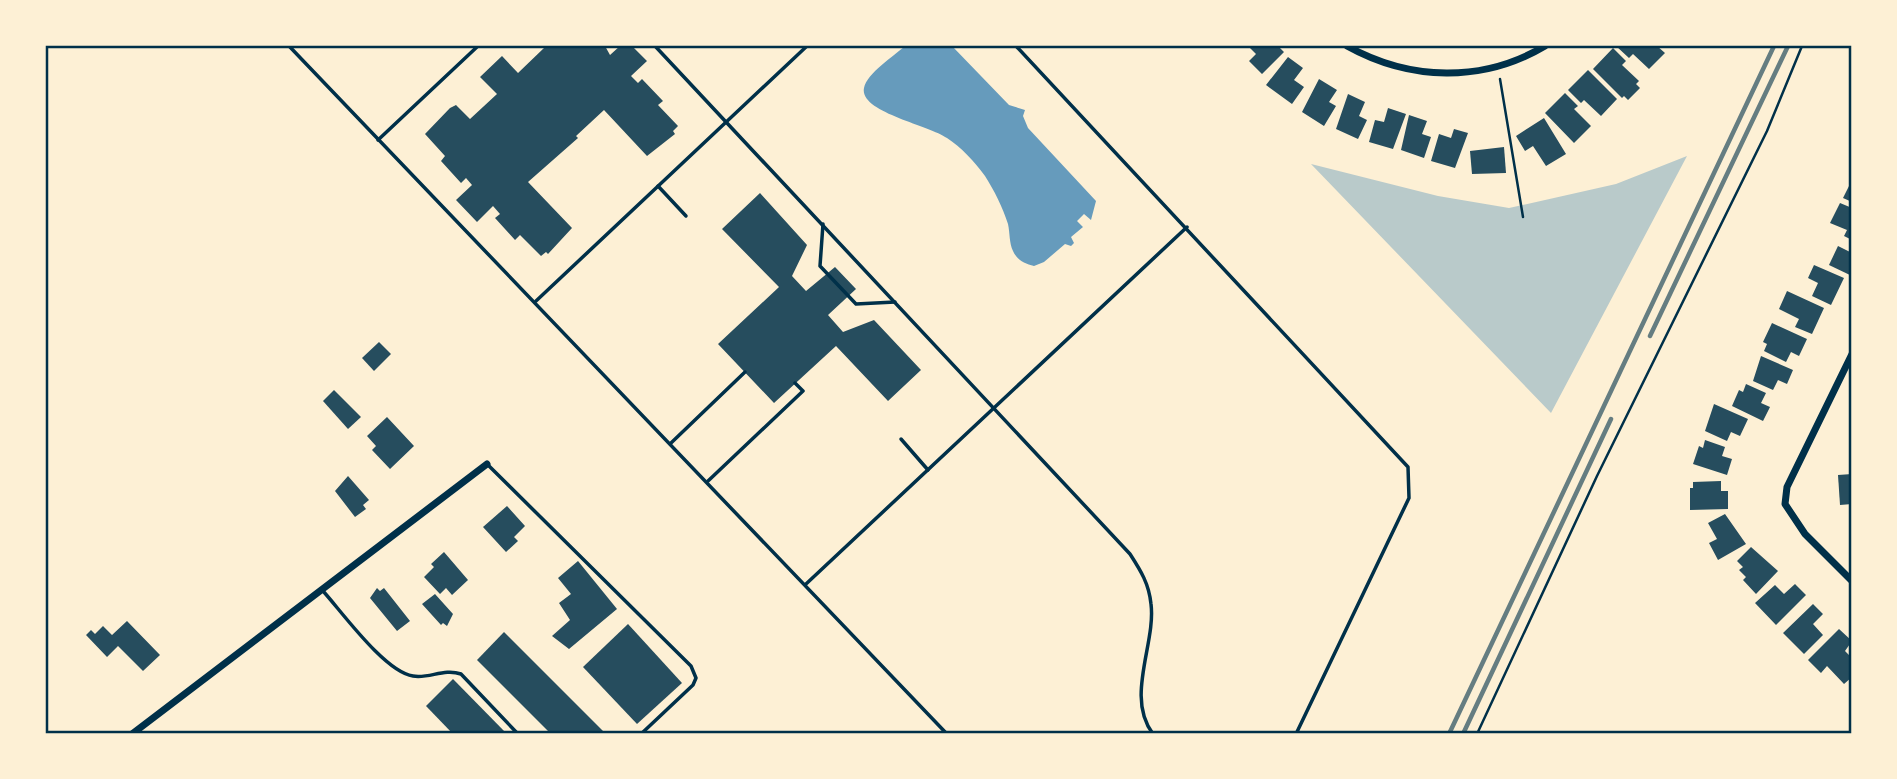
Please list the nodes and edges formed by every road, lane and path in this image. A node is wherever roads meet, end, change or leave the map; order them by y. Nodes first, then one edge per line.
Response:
1 (289, 46) edge
2 (478, 46) edge
3 (655, 46) edge
4 (807, 46) edge
5 (1016, 46) edge
6 (1347, 46) edge
7 (1545, 46) edge
8 (1802, 46) edge
9 (1498, 68) junction
10 (727, 122) junction
11 (379, 140) junction
12 (658, 186) junction
13 (687, 216) dead end
14 (1523, 217) dead end
15 (823, 224) junction
16 (1186, 227) junction
17 (536, 301) junction
18 (895, 302) junction
19 (1852, 354) edge
20 (745, 372) dead end
21 (795, 383) dead end
22 (994, 407) junction
23 (901, 439) dead end
24 (671, 443) junction
25 (487, 464) joint
26 (928, 470) junction
27 (708, 481) junction
28 (1852, 581) edge
29 (806, 584) junction
30 (321, 589) junction
31 (132, 733) edge
32 (518, 733) edge
33 (641, 733) edge
34 (947, 733) edge
35 (1153, 733) edge
36 (1296, 733) edge
37 (1477, 733) edge

1 - 11 lane
2 - 11 lane
3 - 10 lane
4 - 10 lane
5 - 16 lane
6 - 9 street
7 - 9 street
8 - 37 path
9 - 14 path
10 - 12 lane
10 - 15 lane
11 - 17 lane
12 - 13 lane
12 - 17 lane
15 - 18 lane
15 - 18 lane
16 - 22 lane
16 - 36 lane
17 - 24 lane
18 - 22 lane
19 - 28 street
20 - 24 lane
21 - 27 lane
22 - 26 lane
22 - 35 lane
23 - 26 lane
24 - 27 lane
25 - 30 street
25 - 33 lane
26 - 29 lane
27 - 29 lane
29 - 34 lane
30 - 31 street
30 - 32 lane

